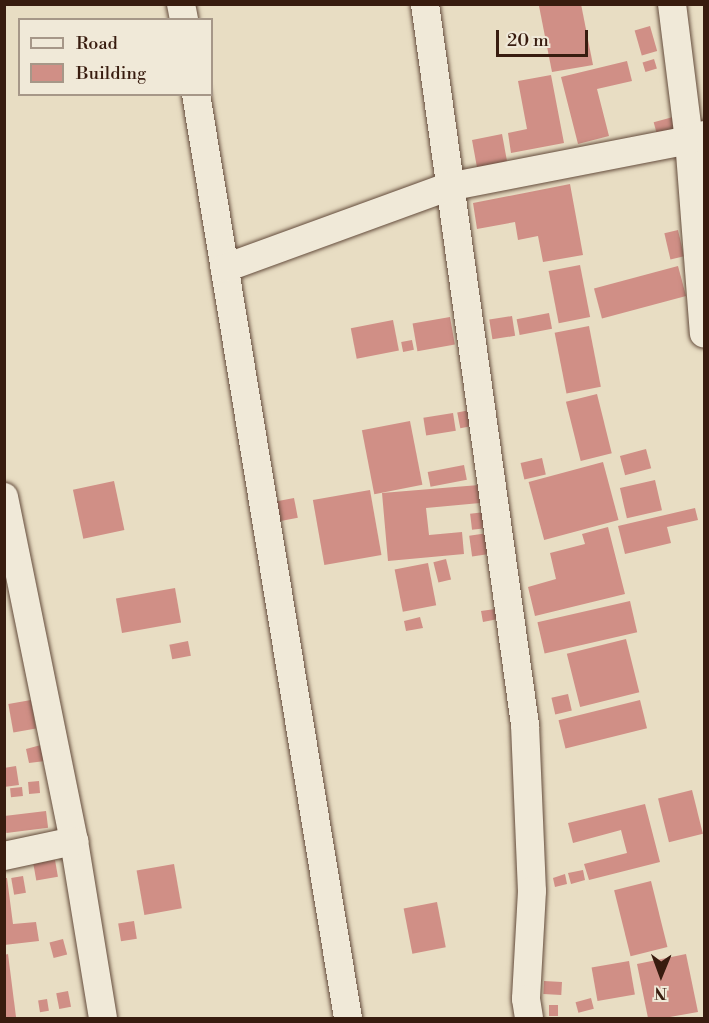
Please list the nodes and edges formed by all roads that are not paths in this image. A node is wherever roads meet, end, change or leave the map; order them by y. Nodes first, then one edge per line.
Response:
1 (424, 4) edge
2 (672, 4) edge
3 (196, 96) edge
4 (697, 138) edge
5 (448, 187) junction
6 (225, 268) junction
7 (704, 332) edge
8 (4, 497) edge
9 (74, 841) junction
10 (4, 856) edge
11 (103, 1018) edge
12 (348, 1018) edge
13 (530, 1018) edge

1 - 5 street
2 - 4 street
3 - 6 street
4 - 5 street
4 - 7 street
5 - 6 street
5 - 13 street
6 - 12 street
8 - 9 street
9 - 10 street
9 - 11 street

